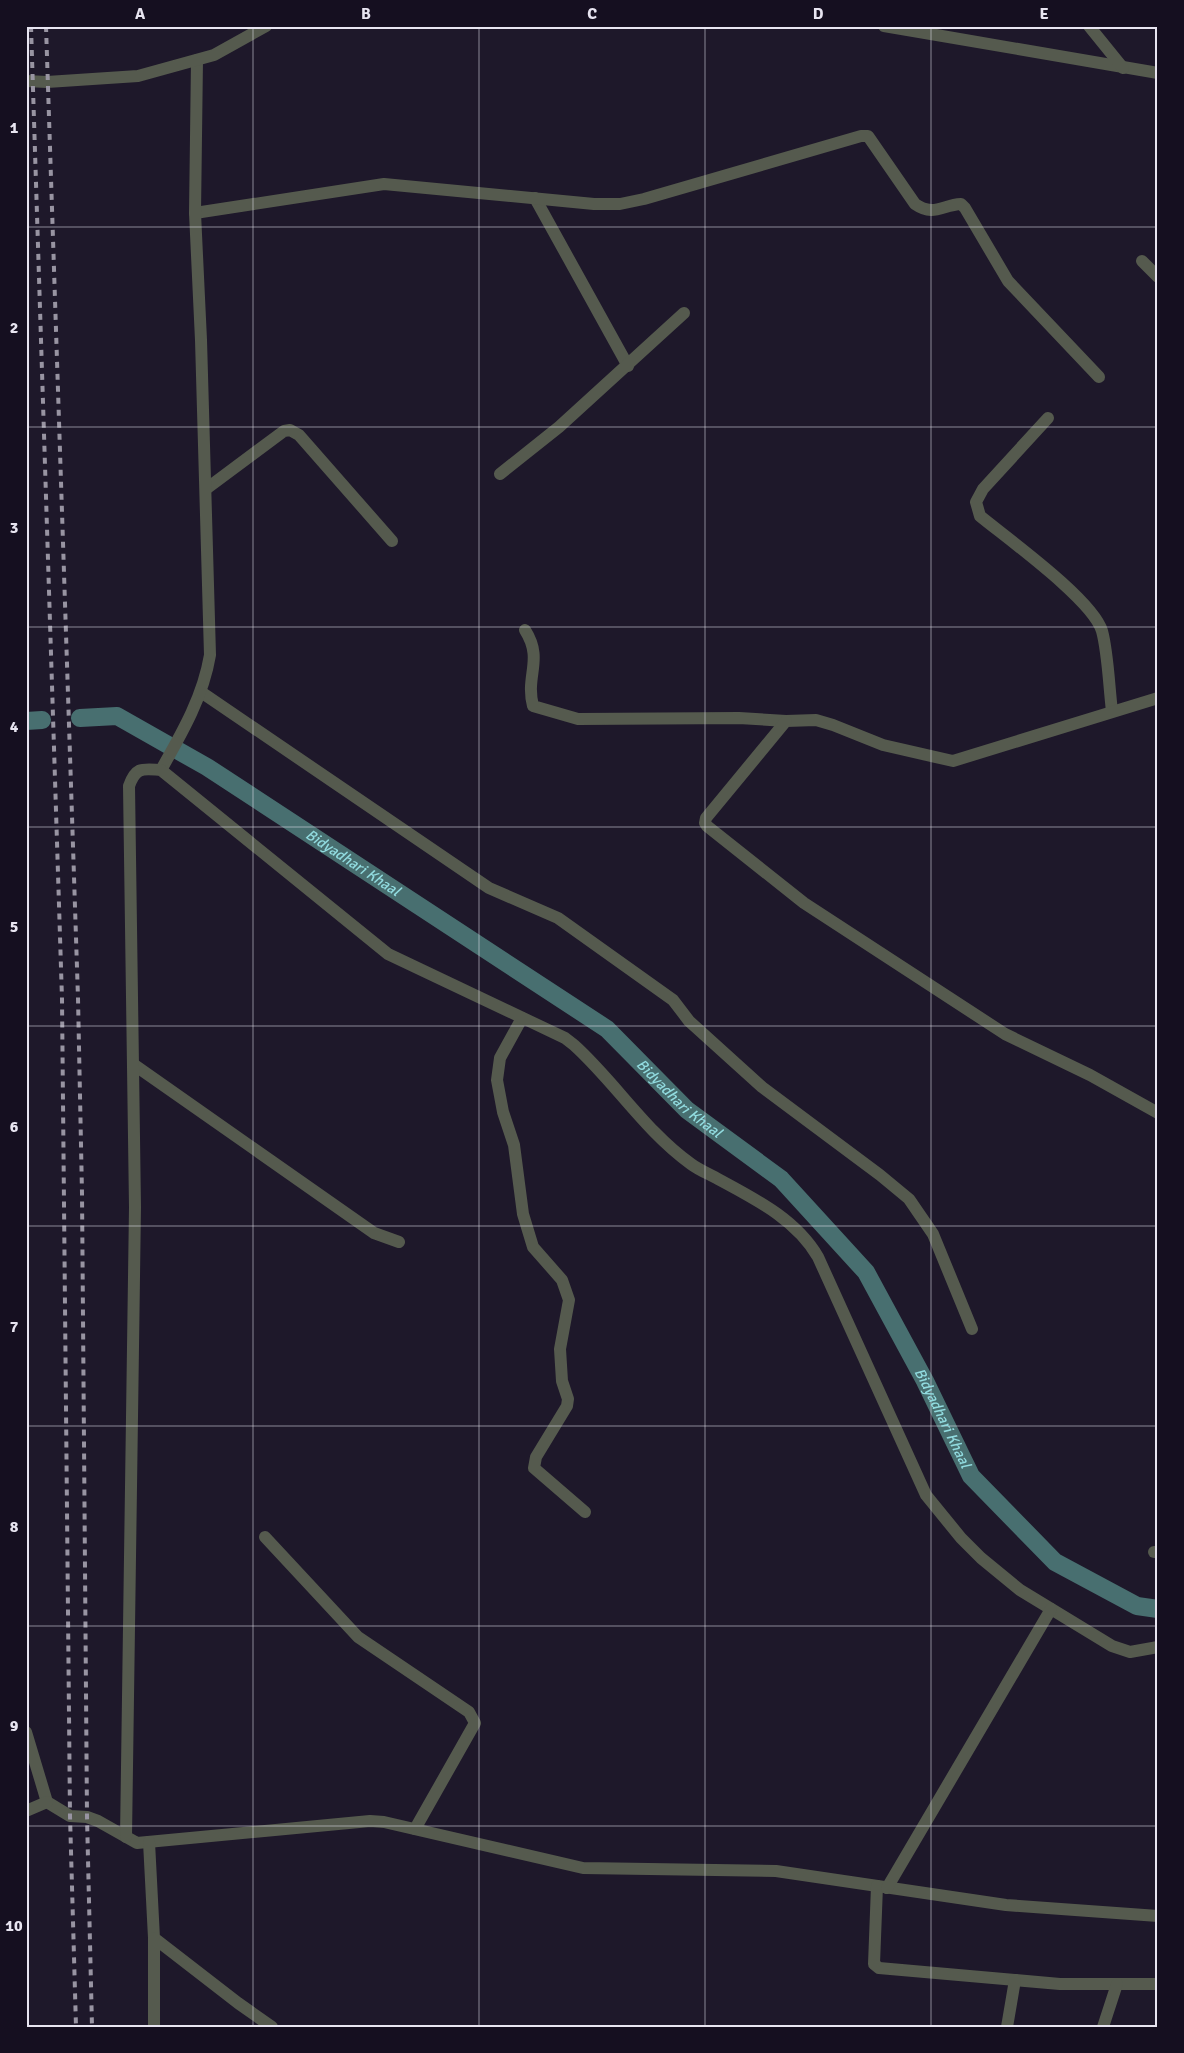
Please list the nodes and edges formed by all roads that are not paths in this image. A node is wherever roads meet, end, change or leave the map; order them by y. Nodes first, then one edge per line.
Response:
1 (266, 26) edge
2 (884, 26) edge
3 (1089, 26) edge
4 (198, 60) junction
5 (1123, 68) junction
6 (1158, 73) edge
7 (26, 81) edge
8 (535, 198) junction
9 (195, 212) junction
10 (1142, 261) dead end
11 (1158, 277) edge
12 (684, 313) dead end
13 (628, 366) junction
14 (1099, 377) dead end
15 (1048, 418) dead end
16 (500, 474) dead end
17 (206, 489) junction
18 (392, 540) dead end
19 (525, 630) dead end
20 (201, 692) junction
21 (1158, 698) edge
22 (1112, 711) junction
23 (786, 721) junction
24 (161, 770) junction
25 (522, 1018) junction
26 (133, 1064) junction
27 (1158, 1113) edge
28 (399, 1242) dead end
29 (972, 1329) dead end
30 (585, 1512) dead end
31 (265, 1537) dead end
32 (1051, 1609) junction
33 (1158, 1647) edge
34 (26, 1723) edge
35 (26, 1732) edge
36 (47, 1802) junction
37 (26, 1811) edge
38 (415, 1830) junction
39 (126, 1837) junction
40 (149, 1842) junction
41 (882, 1887) junction
42 (1158, 1916) edge
43 (154, 1938) junction
44 (1014, 1980) junction
45 (1117, 1984) junction
46 (1158, 1984) edge
47 (154, 2027) edge
48 (272, 2027) edge
49 (1007, 2027) edge
50 (1103, 2027) edge

1 - 4 street
2 - 5 street
3 - 5 street
4 - 7 street
4 - 9 street
5 - 6 street
8 - 9 street
8 - 13 street
8 - 14 street
9 - 17 street
10 - 11 street
12 - 13 street
13 - 16 street
15 - 22 street
17 - 18 street
17 - 20 street
19 - 23 street
20 - 24 street
20 - 29 street
21 - 22 street
22 - 23 street
23 - 27 street
24 - 25 street
24 - 26 street
25 - 30 street
25 - 32 street
26 - 28 street
26 - 39 street
31 - 38 street
32 - 33 street
32 - 41 street
34 - 35 street
35 - 36 street
36 - 37 street
36 - 39 street
38 - 40 street
38 - 41 street
39 - 40 street
40 - 43 street
41 - 42 street
41 - 44 street
43 - 47 street
43 - 48 street
44 - 45 street
44 - 49 street
45 - 46 street
45 - 50 street

